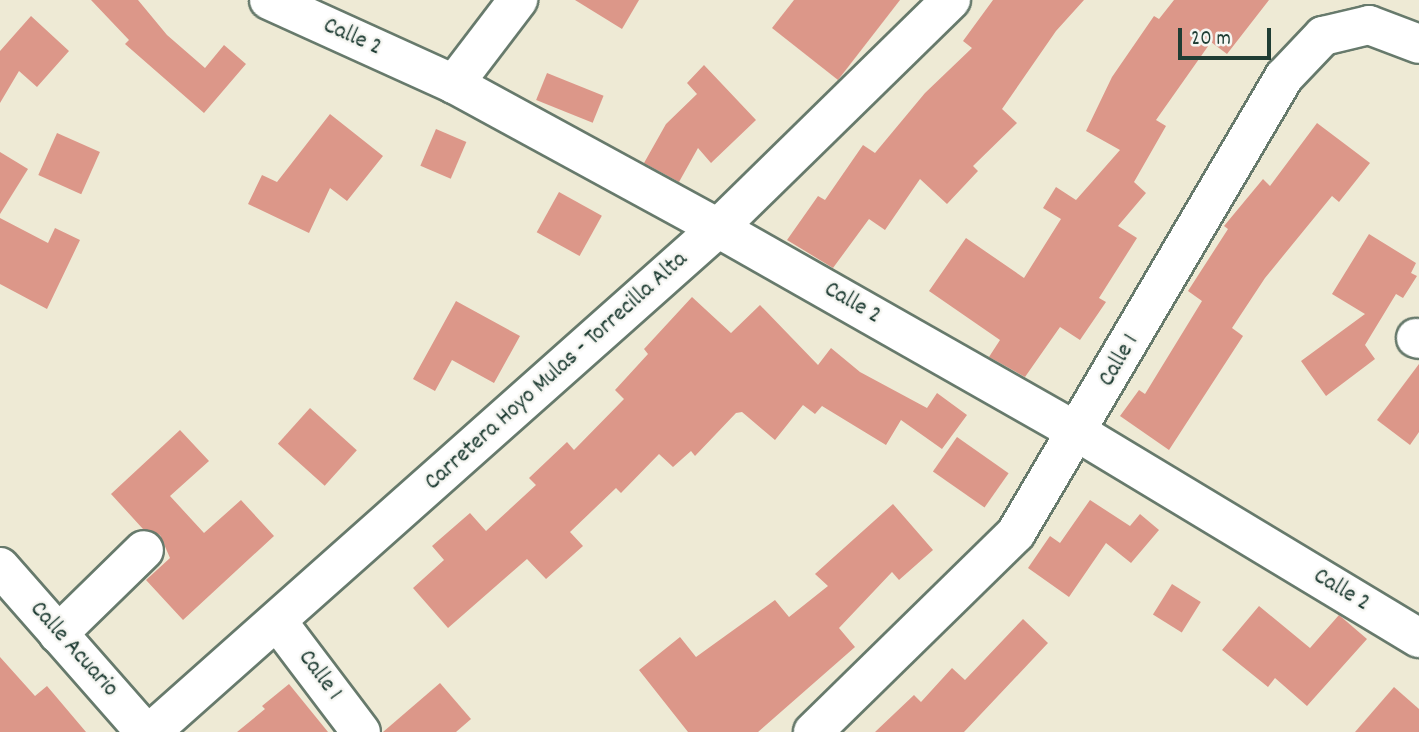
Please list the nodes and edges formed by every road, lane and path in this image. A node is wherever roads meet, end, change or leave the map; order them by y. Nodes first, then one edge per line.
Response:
1 (268, 0) edge
2 (518, 0) edge
3 (951, 0) edge
4 (1419, 44) edge
5 (454, 84) junction
6 (718, 229) junction
7 (1079, 433) junction
8 (144, 550) dead end
9 (0, 568) edge
10 (277, 621) junction
11 (58, 635) junction
12 (1419, 638) edge
13 (145, 732) edge
14 (151, 732) edge
15 (361, 732) edge
16 (813, 732) edge

1 - 5 street, Calle 2
2 - 5 street
3 - 6 street, Carretera Hoyo Mulas - Torrecilla Alta
4 - 7 street, Calle 1
5 - 6 street, Calle 2
6 - 7 street, Calle 2
6 - 10 street, Carretera Hoyo Mulas - Torrecilla Alta
7 - 12 street, Calle 2
7 - 16 street, Calle 1
8 - 11 street
9 - 11 street, Calle Acuario
10 - 14 street, Carretera Hoyo Mulas - Torrecilla Alta
10 - 15 street, Calle 1
11 - 13 street, Calle Acuario

